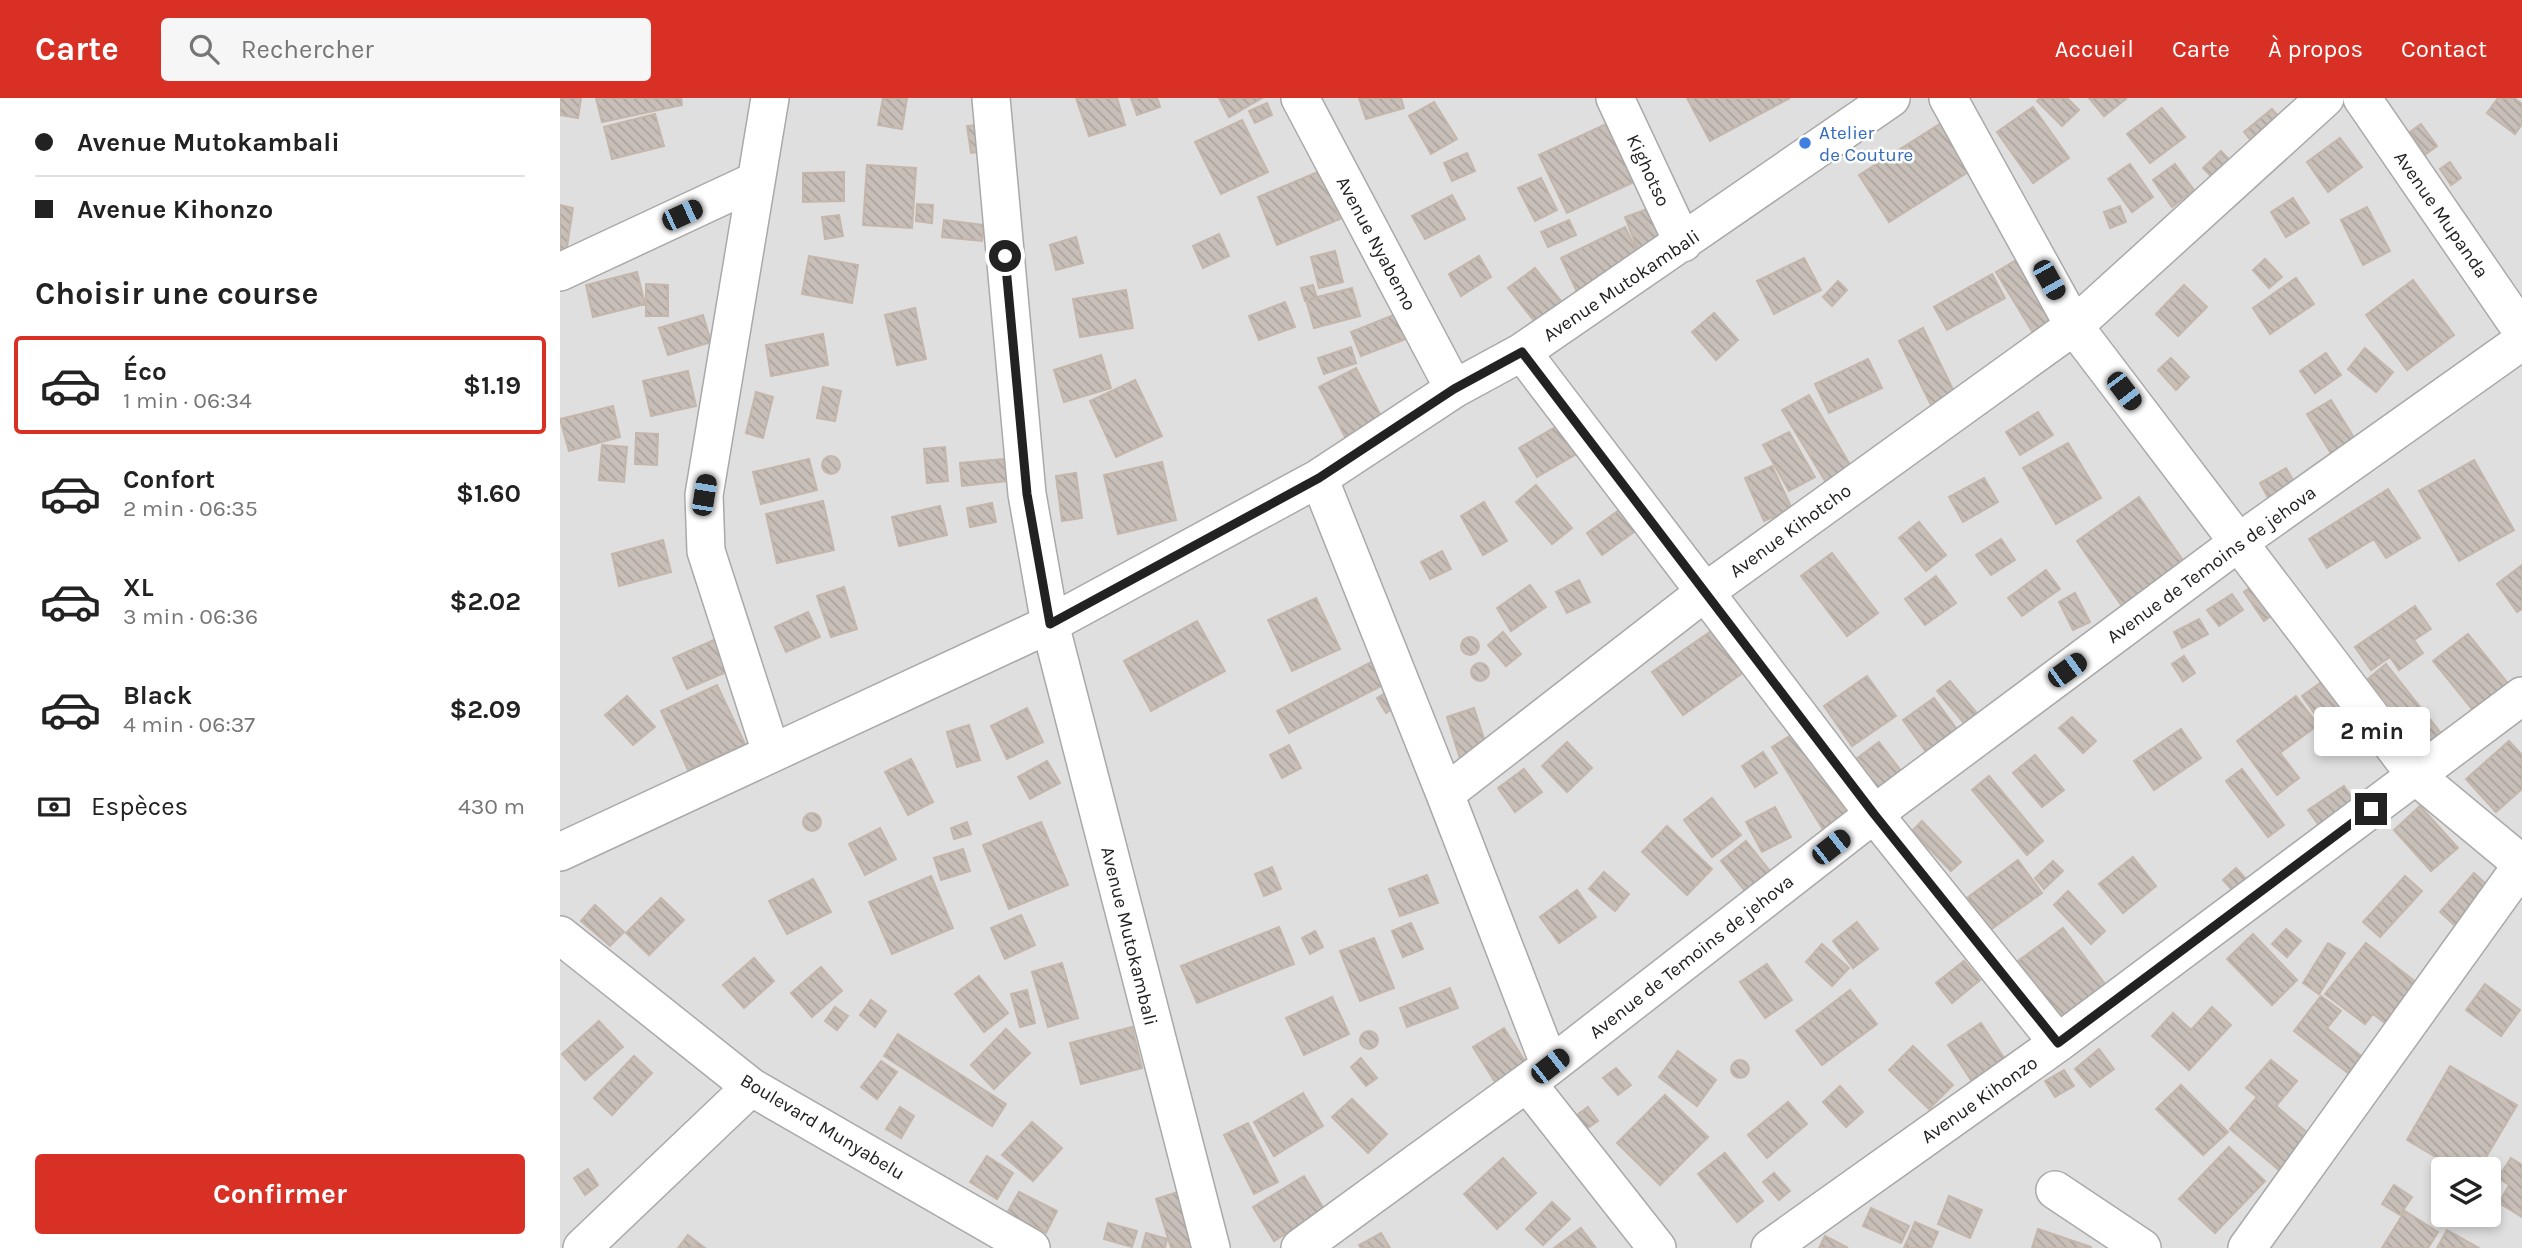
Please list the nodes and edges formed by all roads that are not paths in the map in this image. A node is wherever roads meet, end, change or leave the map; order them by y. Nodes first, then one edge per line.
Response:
1 (770, 98) edge
2 (991, 98) edge
3 (1300, 98) edge
4 (1615, 98) edge
5 (1891, 98) edge
6 (1948, 98) edge
7 (2325, 98) edge
8 (2362, 98) edge
9 (755, 181) junction
10 (1683, 243) junction
11 (560, 272) edge
12 (2074, 326) junction
13 (2522, 331) edge
14 (2522, 341) edge
15 (1522, 352) junction
16 (1454, 389) junction
17 (1319, 478) junction
18 (2239, 542) junction
19 (1705, 592) junction
20 (1050, 624) junction
21 (2522, 696) edge
22 (771, 752) junction
23 (2416, 776) junction
24 (1446, 794) junction
25 (1874, 814) junction
26 (560, 852) edge
27 (2522, 865) edge
28 (560, 935) edge
29 (2058, 1043) junction
30 (1538, 1075) junction
31 (751, 1087) junction
32 (2055, 1189) dead end
33 (582, 1248) edge
34 (1031, 1248) edge
35 (1211, 1248) edge
36 (1300, 1248) edge
37 (1657, 1248) edge
38 (1770, 1248) edge
39 (2142, 1248) edge
40 (2247, 1248) edge

1 - 9 street
2 - 20 street, Avenue Mutokambali
3 - 16 street, Avenue Nyabemo
4 - 10 street, Kighotso
5 - 10 street, Avenue Mutokambali
6 - 12 street
7 - 12 street, Avenue Kihotcho
8 - 13 street, Avenue Mupanda
9 - 11 street
9 - 22 street
10 - 15 street, Avenue Mutokambali
12 - 18 street
12 - 19 street, Avenue Kihotcho
14 - 18 street, Avenue de Temoins de jehova
15 - 16 street, Avenue Mutokambali
15 - 19 street
16 - 17 street, Avenue Mutokambali
17 - 20 street, Avenue Mutokambali
17 - 24 street
18 - 23 street
18 - 25 street, Avenue de Temoins de jehova
19 - 24 street, Avenue Kihotcho
19 - 25 street
20 - 22 street
20 - 35 street, Avenue Mutokambali
21 - 23 street, Avenue Kihonzo
22 - 26 street
23 - 27 street
23 - 29 street, Avenue Kihonzo
24 - 30 street
25 - 29 street
25 - 30 street, Avenue de Temoins de jehova
27 - 40 street
28 - 31 street, Boulevard Munyabelu
29 - 38 street, Avenue Kihonzo
30 - 36 street, Avenue de Temoins de jehova
30 - 37 street
31 - 33 street
31 - 34 street, Boulevard Munyabelu
32 - 39 street

